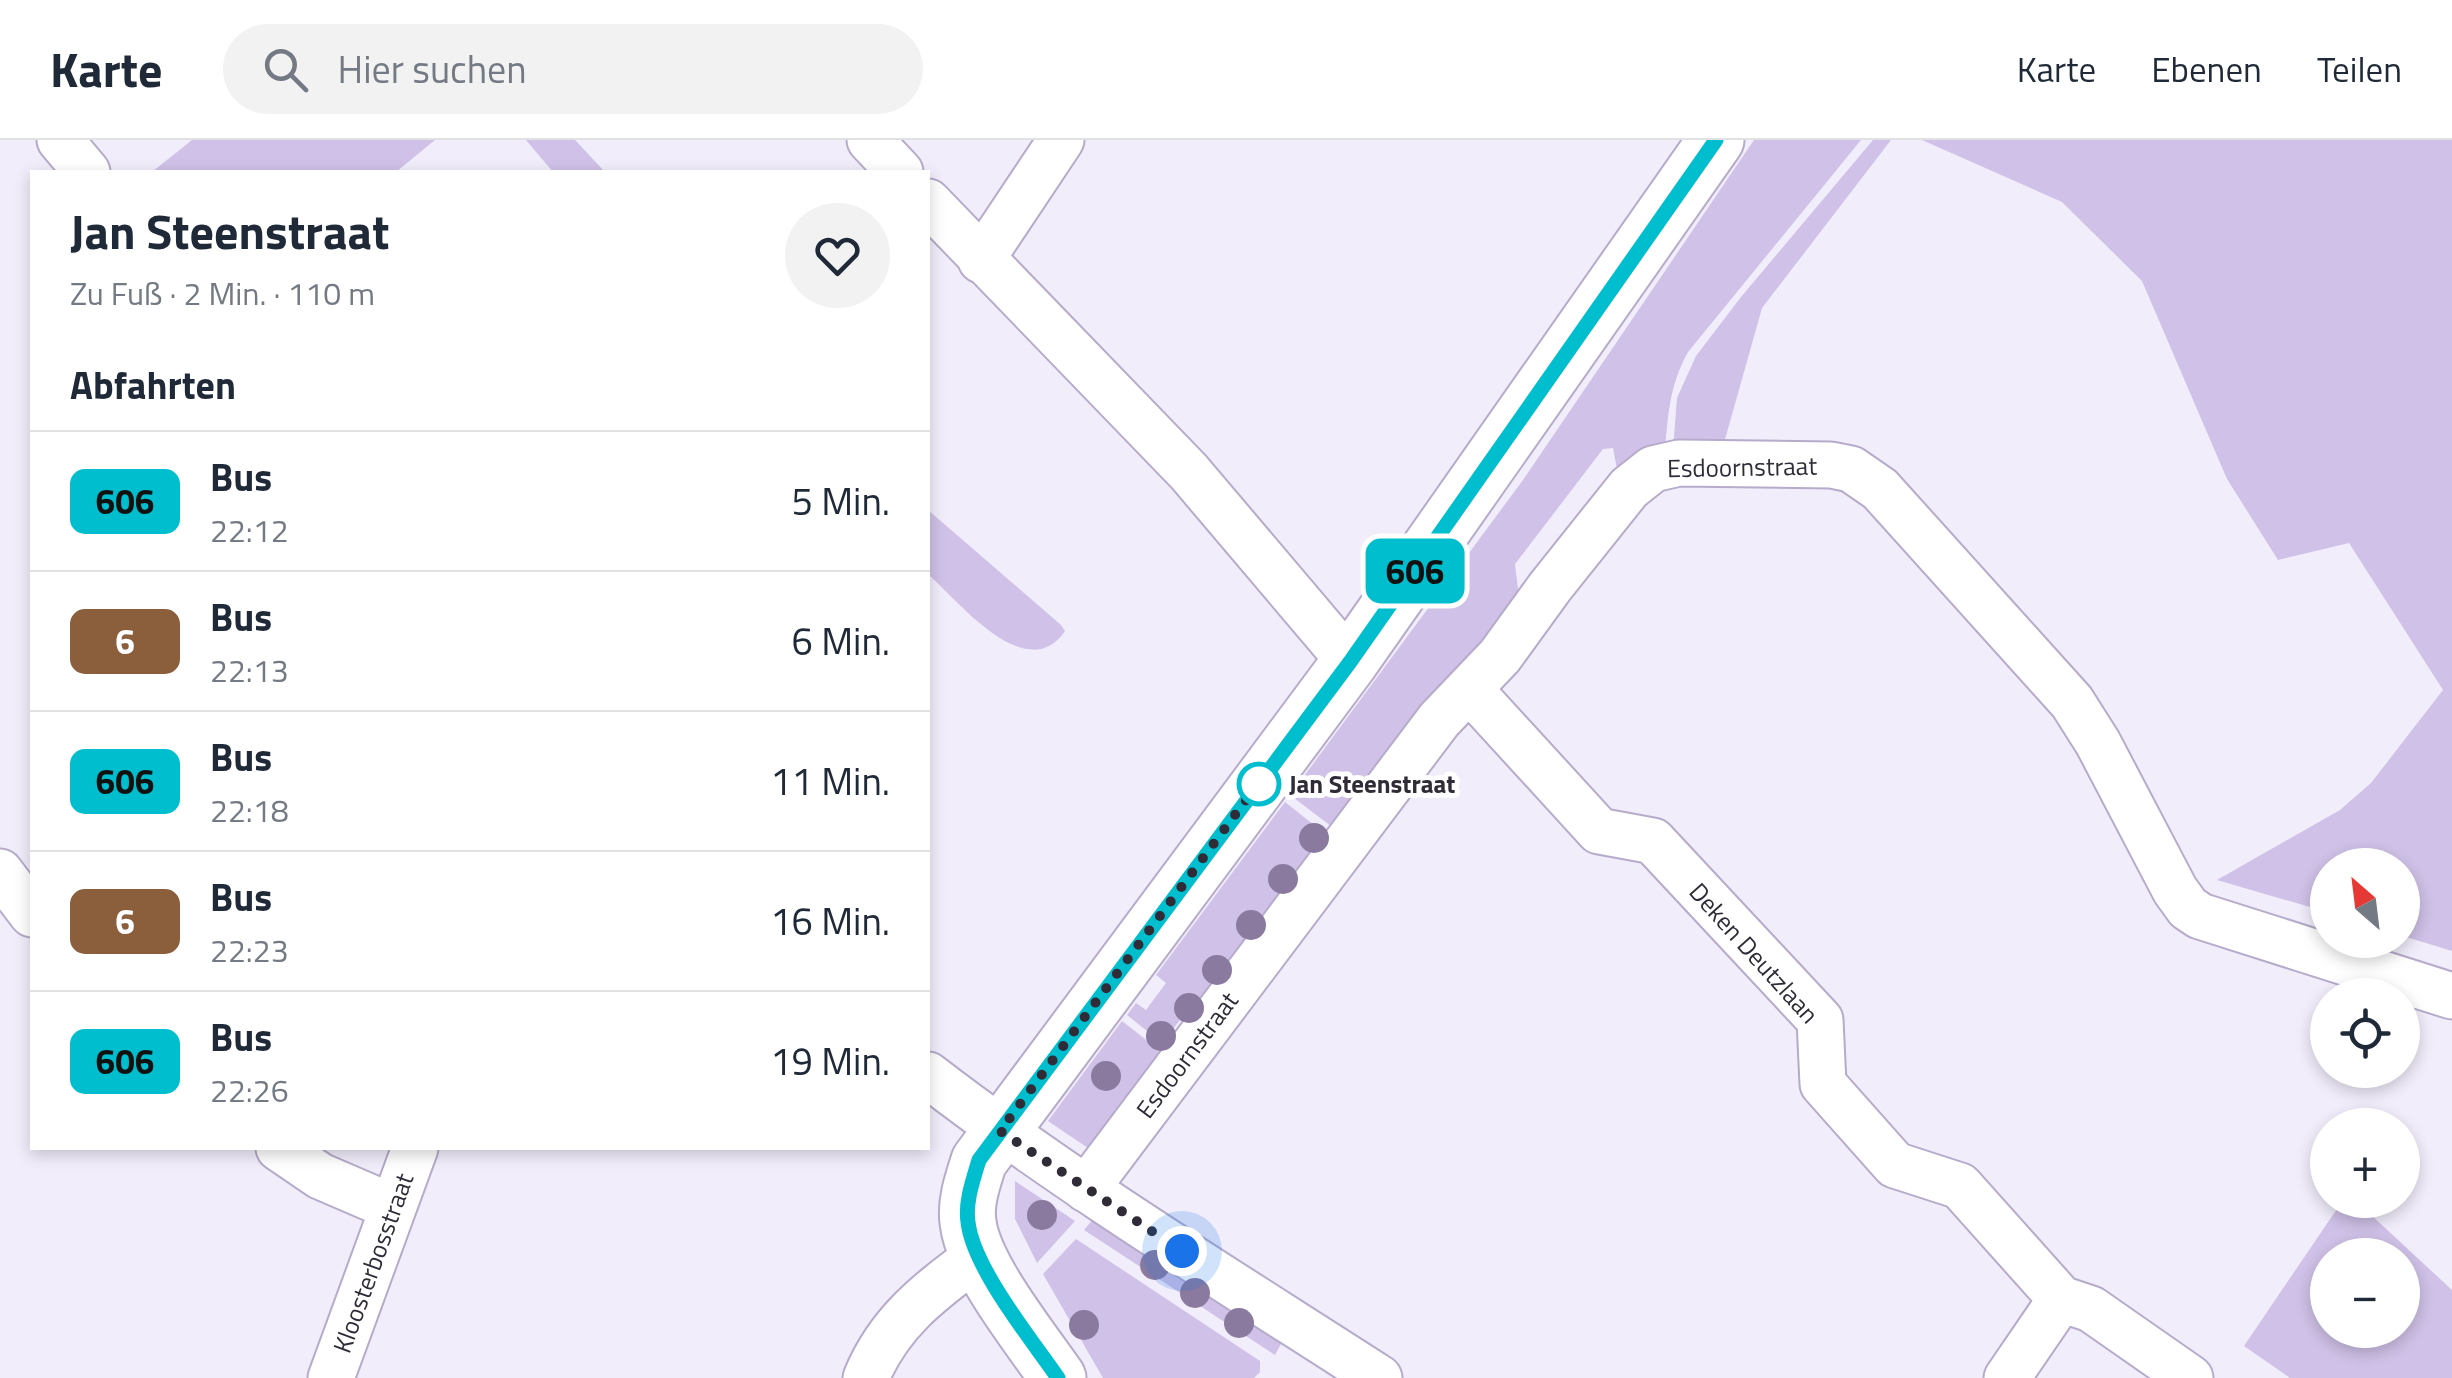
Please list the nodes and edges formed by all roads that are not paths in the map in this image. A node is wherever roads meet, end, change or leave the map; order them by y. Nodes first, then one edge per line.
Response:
1 (60, 140) edge
2 (870, 140) edge
3 (1061, 140) edge
4 (1716, 140) edge
5 (85, 170) edge
6 (898, 170) edge
7 (930, 204) edge
8 (981, 260) junction
9 (1350, 662) junction
10 (1470, 690) junction
11 (0, 872) edge
12 (30, 911) edge
13 (2452, 996) edge
14 (930, 1078) edge
15 (1000, 1131) junction
16 (282, 1150) edge
17 (413, 1150) edge
18 (1086, 1190) junction
19 (392, 1207) junction
20 (980, 1255) junction
21 (2060, 1299) junction
22 (331, 1378) edge
23 (866, 1378) edge
24 (1058, 1378) edge
25 (1379, 1378) edge
26 (2007, 1378) edge
27 (2190, 1378) edge

1 - 5 street
2 - 6 street
3 - 8 street
4 - 9 street
7 - 8 street
8 - 9 street
9 - 15 street
10 - 13 street, Esdoornstraat
10 - 18 street, Esdoornstraat
10 - 21 street, Deken Deutzlaan
11 - 12 street
14 - 15 street
15 - 18 street
15 - 20 street
16 - 19 street
17 - 19 street, Kloosterbosstraat
18 - 25 street
19 - 22 street, Kloosterbosstraat
20 - 23 street
20 - 24 street
21 - 26 street
21 - 27 street, Deken Deutzlaan

